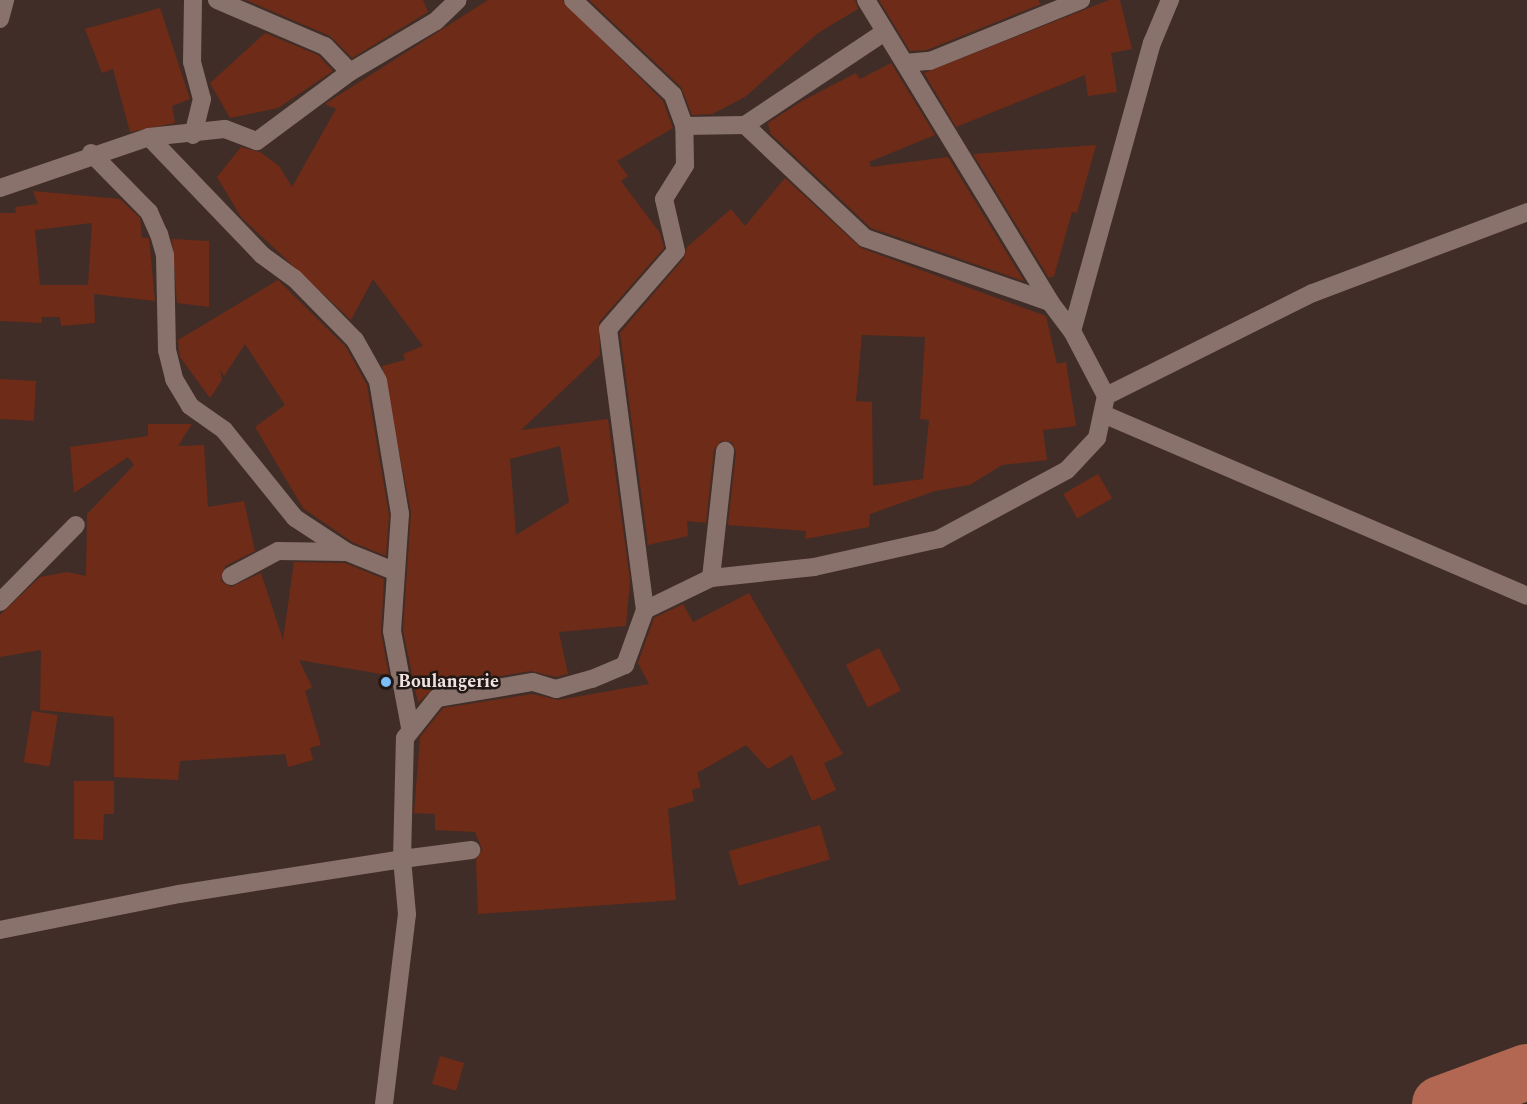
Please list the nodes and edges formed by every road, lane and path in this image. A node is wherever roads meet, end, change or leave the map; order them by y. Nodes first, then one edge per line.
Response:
1 (193, 0) edge
2 (217, 0) edge
3 (458, 0) edge
4 (573, 0) edge
5 (866, 0) edge
6 (1081, 0) edge
7 (1164, 2) edge
8 (883, 33) junction
9 (905, 63) junction
10 (350, 72) junction
11 (745, 125) junction
12 (684, 126) junction
13 (193, 135) junction
14 (149, 137) junction
15 (92, 153) junction
16 (0, 188) edge
17 (1527, 212) edge
18 (1050, 302) junction
19 (1072, 331) junction
20 (1105, 405) junction
21 (725, 451) dead end
22 (76, 525) dead end
23 (346, 552) junction
24 (394, 570) junction
25 (231, 576) dead end
26 (711, 578) junction
27 (1527, 596) edge
28 (0, 602) edge
29 (645, 610) junction
30 (410, 727) junction
31 (471, 850) dead end
32 (402, 859) junction
33 (0, 930) edge
34 (384, 1104) edge

1 - 13 street
2 - 10 street
3 - 10 street
4 - 12 street
5 - 8 street
6 - 9 street
7 - 19 street
8 - 9 street
8 - 11 street
9 - 18 street
10 - 13 street
11 - 12 street
11 - 18 street
12 - 29 street
13 - 14 street
14 - 15 street
14 - 24 street
15 - 16 street
15 - 23 street
17 - 20 street
18 - 19 street
19 - 20 street
20 - 26 street
20 - 27 street
21 - 26 street
22 - 28 street
23 - 24 street
23 - 25 street
24 - 30 street
26 - 29 street
29 - 30 street
30 - 32 street
31 - 32 street
32 - 33 street
32 - 34 street

